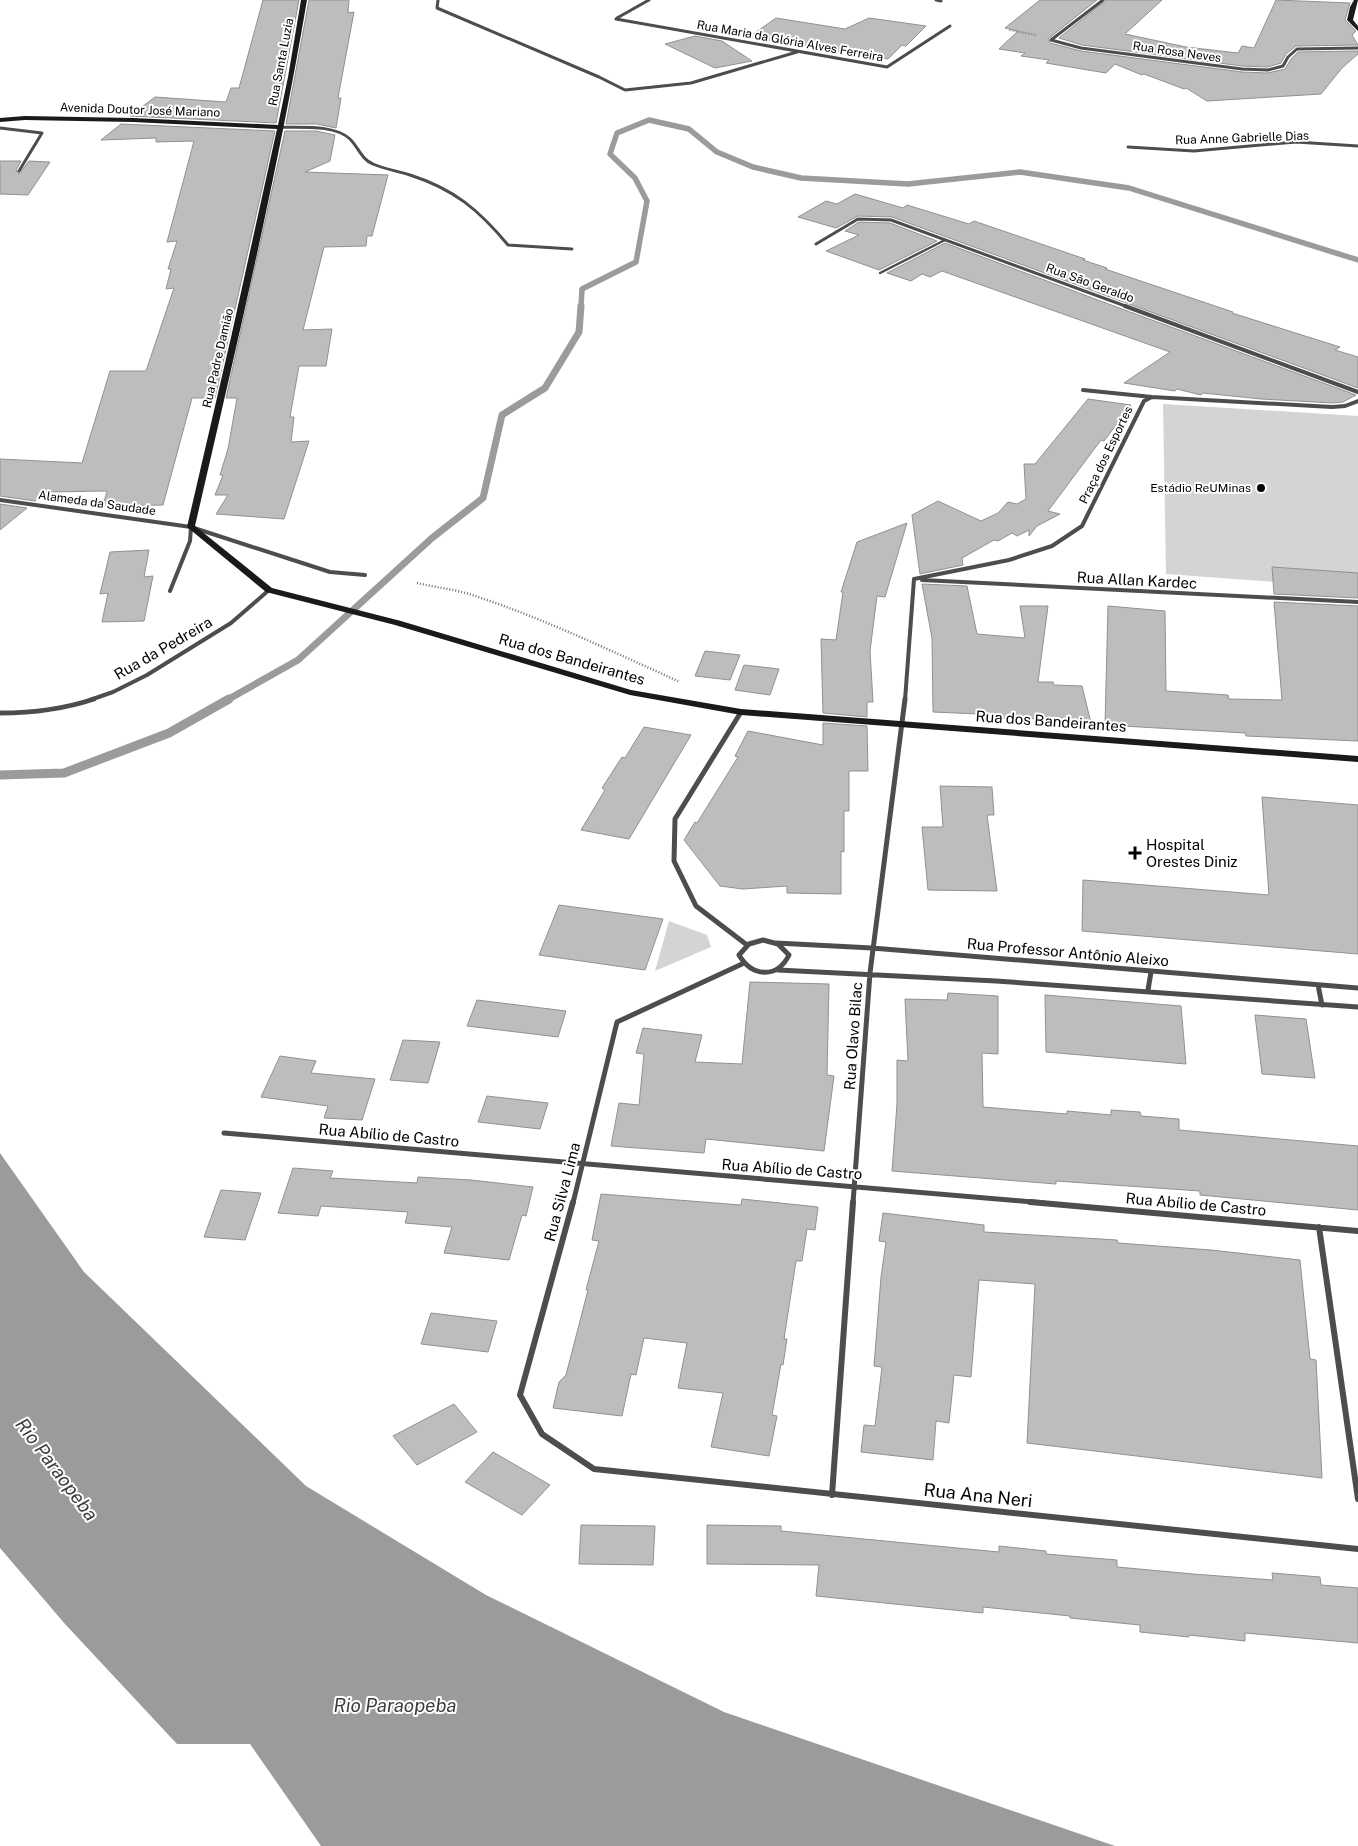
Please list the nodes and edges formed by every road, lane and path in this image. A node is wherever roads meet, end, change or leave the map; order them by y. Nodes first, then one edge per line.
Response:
1 (304, 0) edge
2 (438, 0) edge
3 (649, 0) edge
4 (936, 0) edge
5 (1103, 0) edge
6 (1357, 0) edge
7 (941, 1) dead end
8 (950, 26) dead end
9 (1358, 29) edge
10 (1009, 30) dead end
11 (1054, 38) junction
12 (1358, 48) edge
13 (797, 52) junction
14 (0, 120) edge
15 (279, 127) junction
16 (0, 128) edge
17 (1358, 146) edge
18 (1128, 147) dead end
19 (19, 171) dead end
20 (945, 240) junction
21 (816, 244) dead end
22 (572, 249) dead end
23 (880, 273) dead end
24 (1083, 390) dead end
25 (1358, 392) edge
26 (1152, 397) junction
27 (1358, 401) edge
28 (0, 500) edge
29 (191, 527) junction
30 (364, 575) dead end
31 (914, 580) junction
32 (417, 583) dead end
33 (269, 590) junction
34 (170, 591) dead end
35 (1358, 602) edge
36 (688, 685) dead end
37 (741, 712) junction
38 (0, 713) edge
39 (903, 724) junction
40 (1358, 759) edge
41 (776, 942) junction
42 (747, 945) junction
43 (872, 948) junction
44 (742, 964) junction
45 (778, 970) junction
46 (1150, 972) junction
47 (870, 973) junction
48 (1318, 985) junction
49 (1358, 988) edge
50 (1148, 990) junction
51 (1322, 1005) junction
52 (1358, 1008) edge
53 (224, 1133) dead end
54 (583, 1166) junction
55 (854, 1186) junction
56 (1318, 1227) junction
57 (1358, 1231) edge
58 (594, 1469) joint
59 (832, 1496) junction
60 (1358, 1499) edge
61 (1358, 1549) edge

1 - 15 street, Rua Santa Luzia
2 - 13 street
3 - 13 street, Rua Maria da Glória Alves Ferreira
4 - 7 street
5 - 11 street
6 - 9 street
8 - 13 street, Rua Maria da Glória Alves Ferreira
10 - 11 path
11 - 12 street, Rua Rosa Neves
14 - 15 street, Avenida Doutor José Mariano
15 - 22 street
15 - 29 street, Rua Padre Damião
16 - 19 street
17 - 18 street, Rua Anne Gabrielle Dias
20 - 21 street, Rua São Geraldo
20 - 23 lane
20 - 25 street, Rua São Geraldo
24 - 26 street
26 - 27 street, Praça dos Esportes
26 - 31 street, Praça dos Esportes
28 - 29 street, Alameda da Saudade
29 - 30 street
29 - 33 street
29 - 34 street, Rua Padre Damião
31 - 35 street, Rua Allan Kardec
31 - 39 street, Rua Olavo Bilac
32 - 36 path, Rua dos Bandeirantes
33 - 37 street, Rua dos Bandeirantes
33 - 38 street, Rua da Pedreira
37 - 39 street, Rua dos Bandeirantes
37 - 42 street
39 - 40 street, Rua dos Bandeirantes
39 - 43 street, Rua Olavo Bilac
41 - 42 street
41 - 43 street, Rua Professor Antônio Aleixo
41 - 45 street
42 - 44 street
43 - 46 street, Rua Professor Antônio Aleixo
43 - 47 street, Rua Olavo Bilac
44 - 45 street
44 - 54 street, Rua Silva Lima
45 - 47 street, Rua Professor Antônio Aleixo
46 - 48 street, Rua Professor Antônio Aleixo
46 - 50 street
47 - 50 street, Rua Professor Antônio Aleixo
47 - 55 street, Rua Olavo Bilac
48 - 49 street, Rua Professor Antônio Aleixo
48 - 51 street
50 - 51 street, Rua Professor Antônio Aleixo
51 - 52 street, Rua Professor Antônio Aleixo
53 - 54 street, Rua Abílio de Castro
54 - 55 street, Rua Abílio de Castro
54 - 58 street, Rua Silva Lima
55 - 56 street, Rua Abílio de Castro
55 - 59 street, Rua Olavo Bilac
56 - 57 street, Rua Abílio de Castro
56 - 60 street
58 - 59 street, Rua Ana Neri
59 - 61 street, Rua Ana Neri

